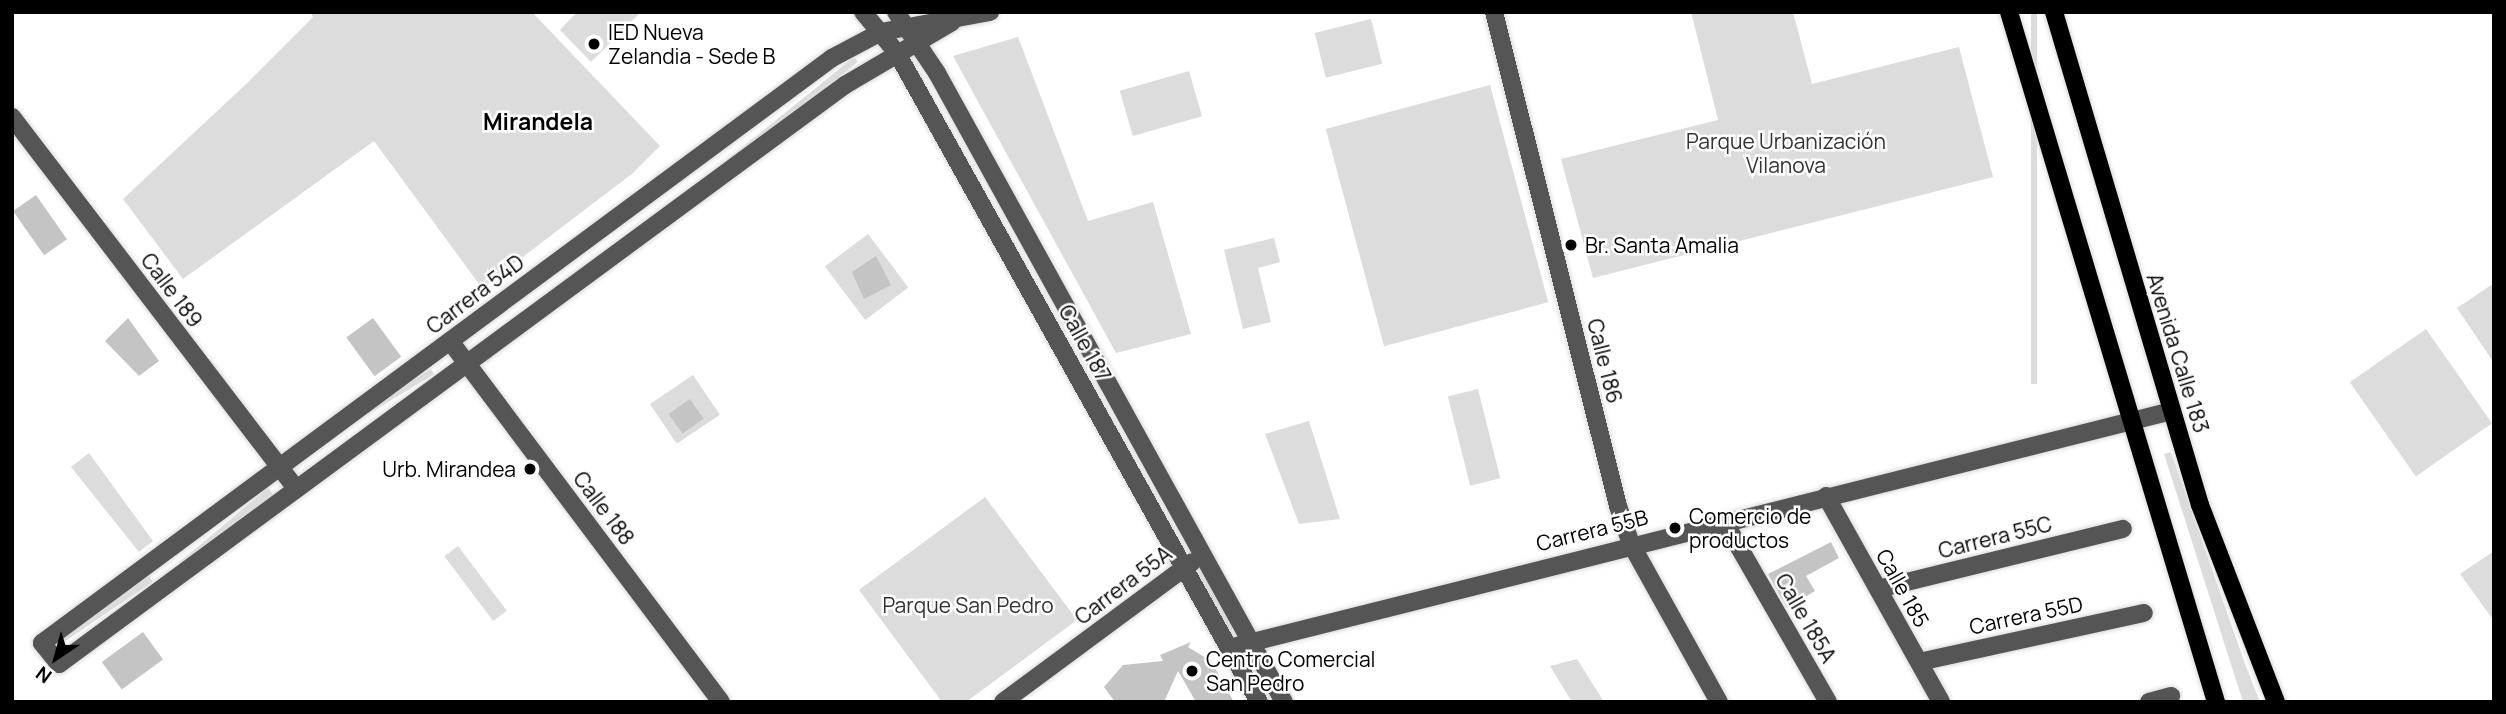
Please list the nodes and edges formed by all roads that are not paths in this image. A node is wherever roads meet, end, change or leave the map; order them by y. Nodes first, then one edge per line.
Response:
1 (863, 12) edge
2 (896, 12) edge
3 (990, 12) edge
4 (1494, 12) edge
5 (2008, 12) edge
6 (2054, 12) edge
7 (881, 32) junction
8 (912, 34) junction
9 (897, 53) junction
10 (12, 117) edge
11 (450, 341) junction
12 (467, 364) junction
13 (2172, 411) junction
14 (2131, 421) junction
15 (279, 467) junction
16 (296, 489) junction
17 (1826, 496) junction
18 (1724, 521) junction
19 (2123, 529) dead end
20 (1631, 544) junction
21 (1202, 554) junction
22 (154, 560) junction
23 (1184, 568) junction
24 (170, 582) junction
25 (1878, 589) junction
26 (2144, 612) dead end
27 (1250, 642) junction
28 (1229, 648) junction
29 (1919, 662) junction
30 (2171, 696) dead end
31 (721, 702) edge
32 (1003, 702) edge
33 (1259, 702) edge
34 (1284, 702) edge
35 (1719, 702) edge
36 (1828, 702) edge
37 (1941, 702) edge
38 (2149, 702) edge
39 (2216, 702) edge
40 (2276, 702) edge

1 - 7 street, Calle 187
2 - 8 street, Calle 187
3 - 8 street, Carrera 54D
4 - 20 street, Calle 186
5 - 14 main road
6 - 13 main road, Avenida Calle 183
7 - 8 street, Carrera 54D
7 - 9 street, Calle 187
7 - 11 street, Carrera 54D
8 - 9 street, Carrera 54D
8 - 21 street, Calle 187
9 - 12 street, Carrera 54D
9 - 23 street, Calle 187
10 - 15 street, Calle 189
11 - 12 street, Calle 188
11 - 15 street, Carrera 54D
12 - 16 street, Carrera 54D
12 - 31 street, Calle 188
13 - 14 street, Carrera 55B
13 - 40 main road, Avenida Calle 183
14 - 17 street, Carrera 55B
14 - 39 main road
15 - 16 street, Calle 189
15 - 22 street, Carrera 54D
16 - 24 street, Carrera 54D
17 - 18 street, Carrera 55B
17 - 25 street, Calle 185
18 - 20 street, Carrera 55B
18 - 36 street, Calle 185A
19 - 25 street, Carrera 55C
20 - 27 street, Carrera 55B
20 - 35 street, Calle 186
21 - 23 street, Carrera 55A
21 - 27 street, Calle 187
22 - 24 street
22 - 24 street, Carrera 54D
23 - 28 street, Calle 187
23 - 32 street, Carrera 55A
25 - 29 street, Calle 185
26 - 29 street, Carrera 55D
27 - 28 street, Carrera 55B
27 - 34 street, Calle 187
28 - 33 street, Calle 187
29 - 37 street, Calle 185
30 - 38 street

